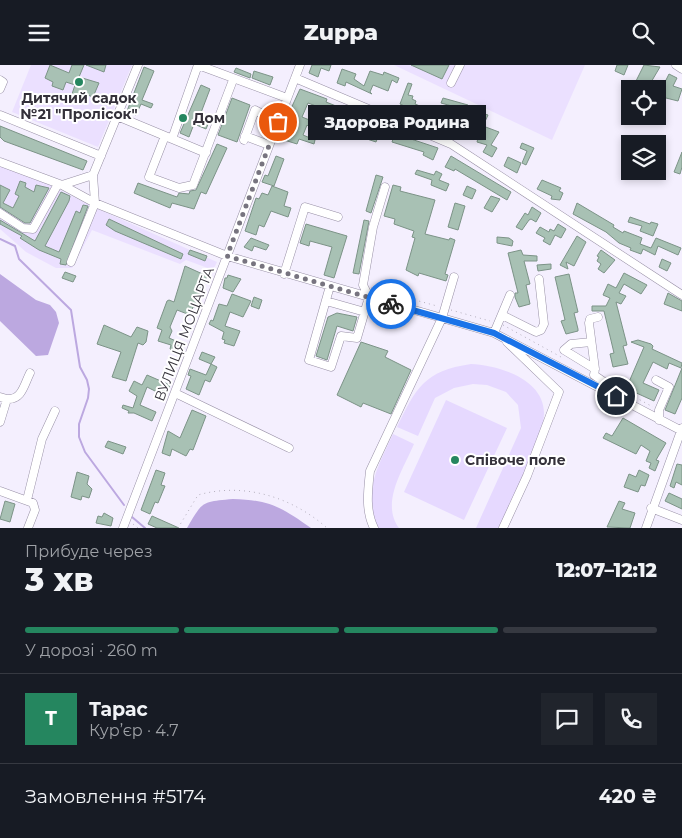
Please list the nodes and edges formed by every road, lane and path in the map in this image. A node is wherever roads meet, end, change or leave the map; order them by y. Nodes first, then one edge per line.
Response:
1 (138, 65) edge
2 (198, 65) edge
3 (300, 65) edge
4 (460, 65) edge
5 (676, 65) edge
6 (682, 69) edge
7 (295, 78) junction
8 (233, 79) junction
9 (0, 80) edge
10 (451, 83) dead end
11 (0, 89) edge
12 (287, 98) junction
13 (0, 115) edge
14 (117, 116) junction
15 (278, 122) junction
16 (169, 137) junction
17 (269, 145) junction
18 (206, 153) junction
19 (101, 156) junction
20 (0, 162) edge
21 (94, 175) junction
22 (60, 185) junction
23 (385, 187) dead end
24 (95, 203) junction
25 (0, 213) edge
26 (338, 217) dead end
27 (227, 256) junction
28 (71, 262) dead end
29 (284, 274) junction
30 (454, 277) dead end
31 (539, 279) dead end
32 (330, 287) junction
33 (510, 295) dead end
34 (682, 295) edge
35 (369, 297) junction
36 (326, 301) junction
37 (365, 312) junction
38 (502, 315) junction
39 (598, 317) dead end
40 (442, 319) junction
41 (497, 334) junction
42 (591, 342) junction
43 (595, 369) junction
44 (30, 373) dead end
45 (656, 380) dead end
46 (175, 393) junction
47 (4, 398) edge
48 (55, 411) dead end
49 (649, 414) junction
50 (659, 420) junction
51 (0, 422) edge
52 (682, 430) edge
53 (289, 448) dead end
54 (0, 491) edge
55 (27, 500) junction
56 (651, 508) junction
57 (682, 520) edge
58 (28, 528) edge
59 (123, 528) edge
60 (178, 528) edge
61 (326, 528) edge
62 (374, 528) edge
63 (503, 528) edge
64 (646, 528) edge

1 - 14 street
2 - 8 street
2 - 16 street
3 - 7 street, ВУЛИЦЯ МОЦАРТА
4 - 10 street
5 - 6 street
7 - 12 street, ВУЛИЦЯ МОЦАРТА
7 - 34 street
8 - 12 street
8 - 18 street
9 - 11 street
12 - 15 street, ВУЛИЦЯ МОЦАРТА
13 - 19 street
14 - 16 street
14 - 19 street
15 - 17 street, ВУЛИЦЯ МОЦАРТА
15 - 17 street
16 - 18 street
16 - 18 street
17 - 27 street, ВУЛИЦЯ МОЦАРТА
19 - 21 street
20 - 22 street
21 - 22 street
21 - 24 street
22 - 24 street
22 - 25 street
23 - 35 street
24 - 27 street
24 - 28 street
26 - 29 street
27 - 29 street
27 - 46 street, ВУЛИЦЯ МОЦАРТА
29 - 32 street
30 - 40 street
31 - 38 street
32 - 35 street
32 - 36 street
33 - 38 street
35 - 37 street
35 - 40 street
36 - 37 street
36 - 37 street
38 - 41 street
39 - 42 street
40 - 41 street
40 - 62 street
41 - 49 street
41 - 63 street
42 - 43 street
42 - 43 street
43 - 49 street
44 - 47 street
45 - 50 street
46 - 53 street
46 - 59 street, ВУЛИЦЯ МОЦАРТА
47 - 51 street
48 - 55 street
49 - 50 street
50 - 52 street
52 - 56 street
54 - 55 street
55 - 58 street
56 - 57 street
56 - 64 street
60 - 61 path

